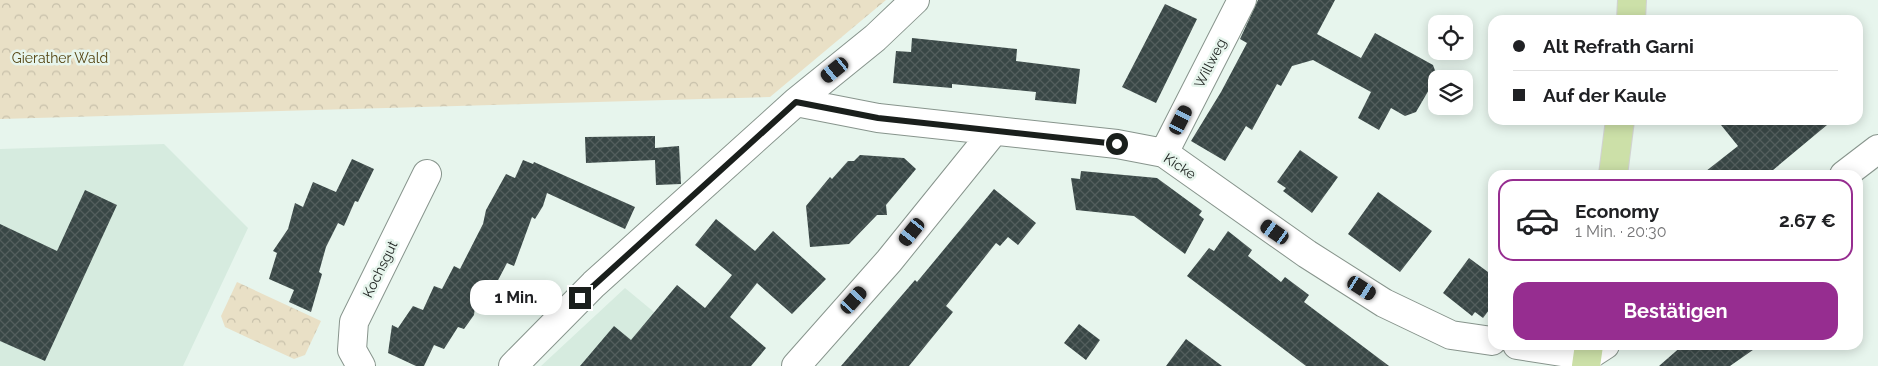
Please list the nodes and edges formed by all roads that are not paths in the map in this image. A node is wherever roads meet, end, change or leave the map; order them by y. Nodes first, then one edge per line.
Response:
1 (915, 0) edge
2 (1242, 0) edge
3 (1632, 0) edge
4 (1631, 15) edge
5 (796, 102) junction
6 (1619, 125) edge
7 (994, 131) junction
8 (1878, 149) edge
9 (1164, 153) junction
10 (1614, 170) edge
11 (1851, 170) edge
12 (427, 174) dead end
13 (1488, 340) edge
14 (1564, 350) edge
15 (1592, 353) edge
16 (361, 366) edge
17 (513, 366) edge
18 (796, 366) edge

1 - 5 street
2 - 9 street, Willweg
3 - 4 main road
5 - 7 street, Kicke
5 - 17 street
6 - 10 main road
7 - 9 street, Kicke
7 - 18 street
8 - 11 street
9 - 13 street, Kicke
12 - 16 street, Kochsgut
14 - 15 street

